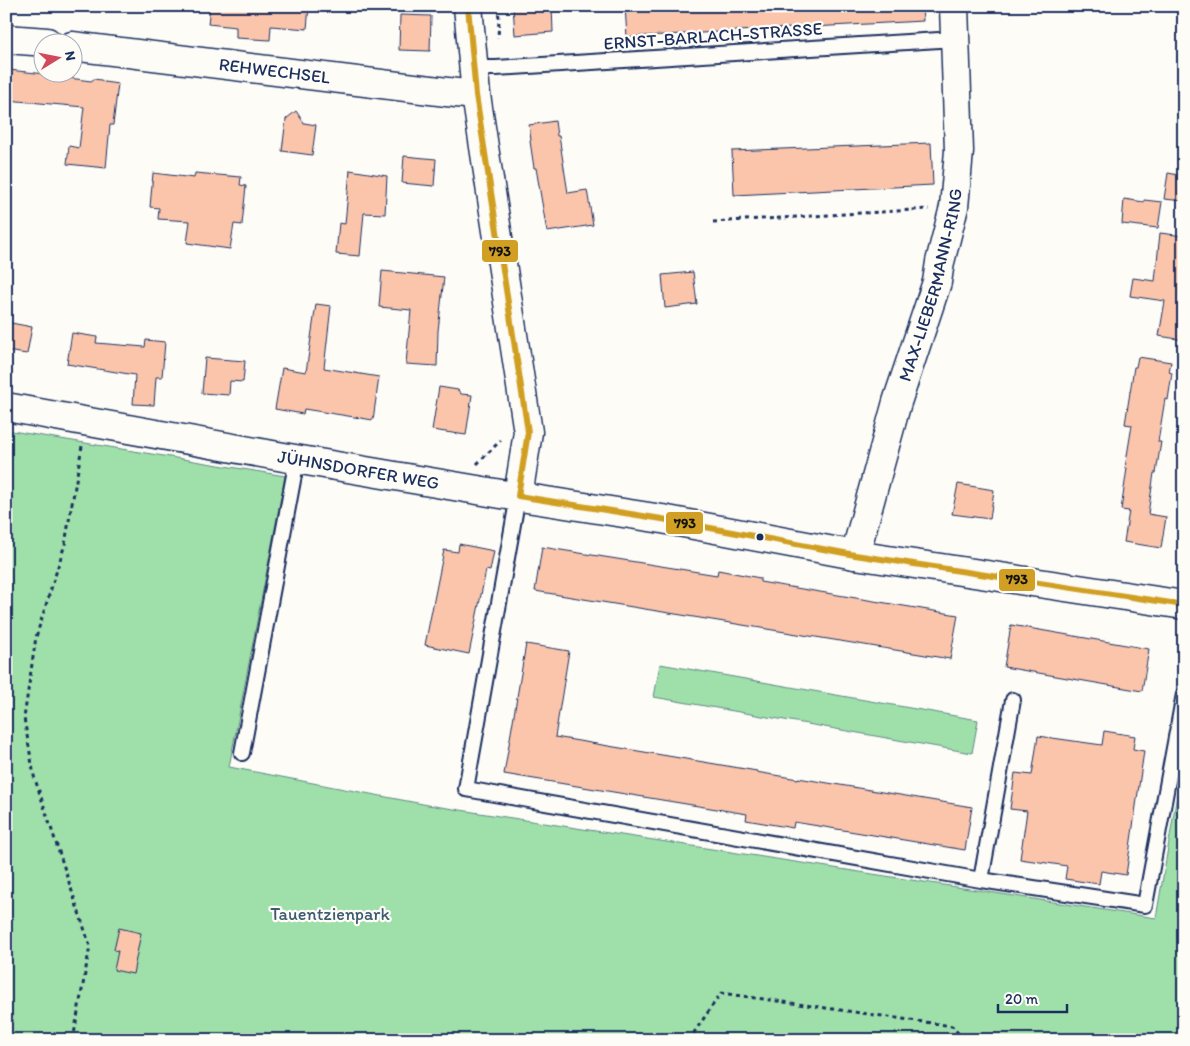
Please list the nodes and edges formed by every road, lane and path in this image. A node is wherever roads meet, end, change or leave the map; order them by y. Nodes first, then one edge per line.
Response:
1 (468, 6) edge
2 (954, 6) edge
3 (6, 38) edge
4 (955, 39) junction
5 (32, 41) edge
6 (82, 47) edge
7 (474, 68) junction
8 (476, 95) junction
9 (954, 207) junction
10 (713, 222) dead end
11 (6, 407) edge
12 (86, 421) junction
13 (297, 459) junction
14 (518, 496) junction
15 (855, 554) junction
16 (1184, 605) edge
17 (1184, 694) edge
18 (1013, 700) dead end
19 (242, 753) dead end
20 (982, 880) junction
21 (73, 1040) edge
22 (688, 1040) edge
23 (964, 1040) edge

1 - 7 street
2 - 4 street, MAX-LIEBERMANN-RING
3 - 5 street
4 - 7 lane, ERNST-BARLACH-STRASSE
4 - 9 street, MAX-LIEBERMANN-RING
6 - 8 street, REHWECHSEL
7 - 8 street
8 - 14 street
9 - 10 path
9 - 15 street, MAX-LIEBERMANN-RING
11 - 12 street, JÜHNSDORFER WEG
12 - 13 street, JÜHNSDORFER WEG
12 - 21 path
13 - 14 street, JÜHNSDORFER WEG
13 - 19 lane
14 - 15 street, JÜHNSDORFER WEG
14 - 20 lane
15 - 16 street, JÜHNSDORFER WEG
17 - 20 lane
18 - 20 lane
22 - 23 path

